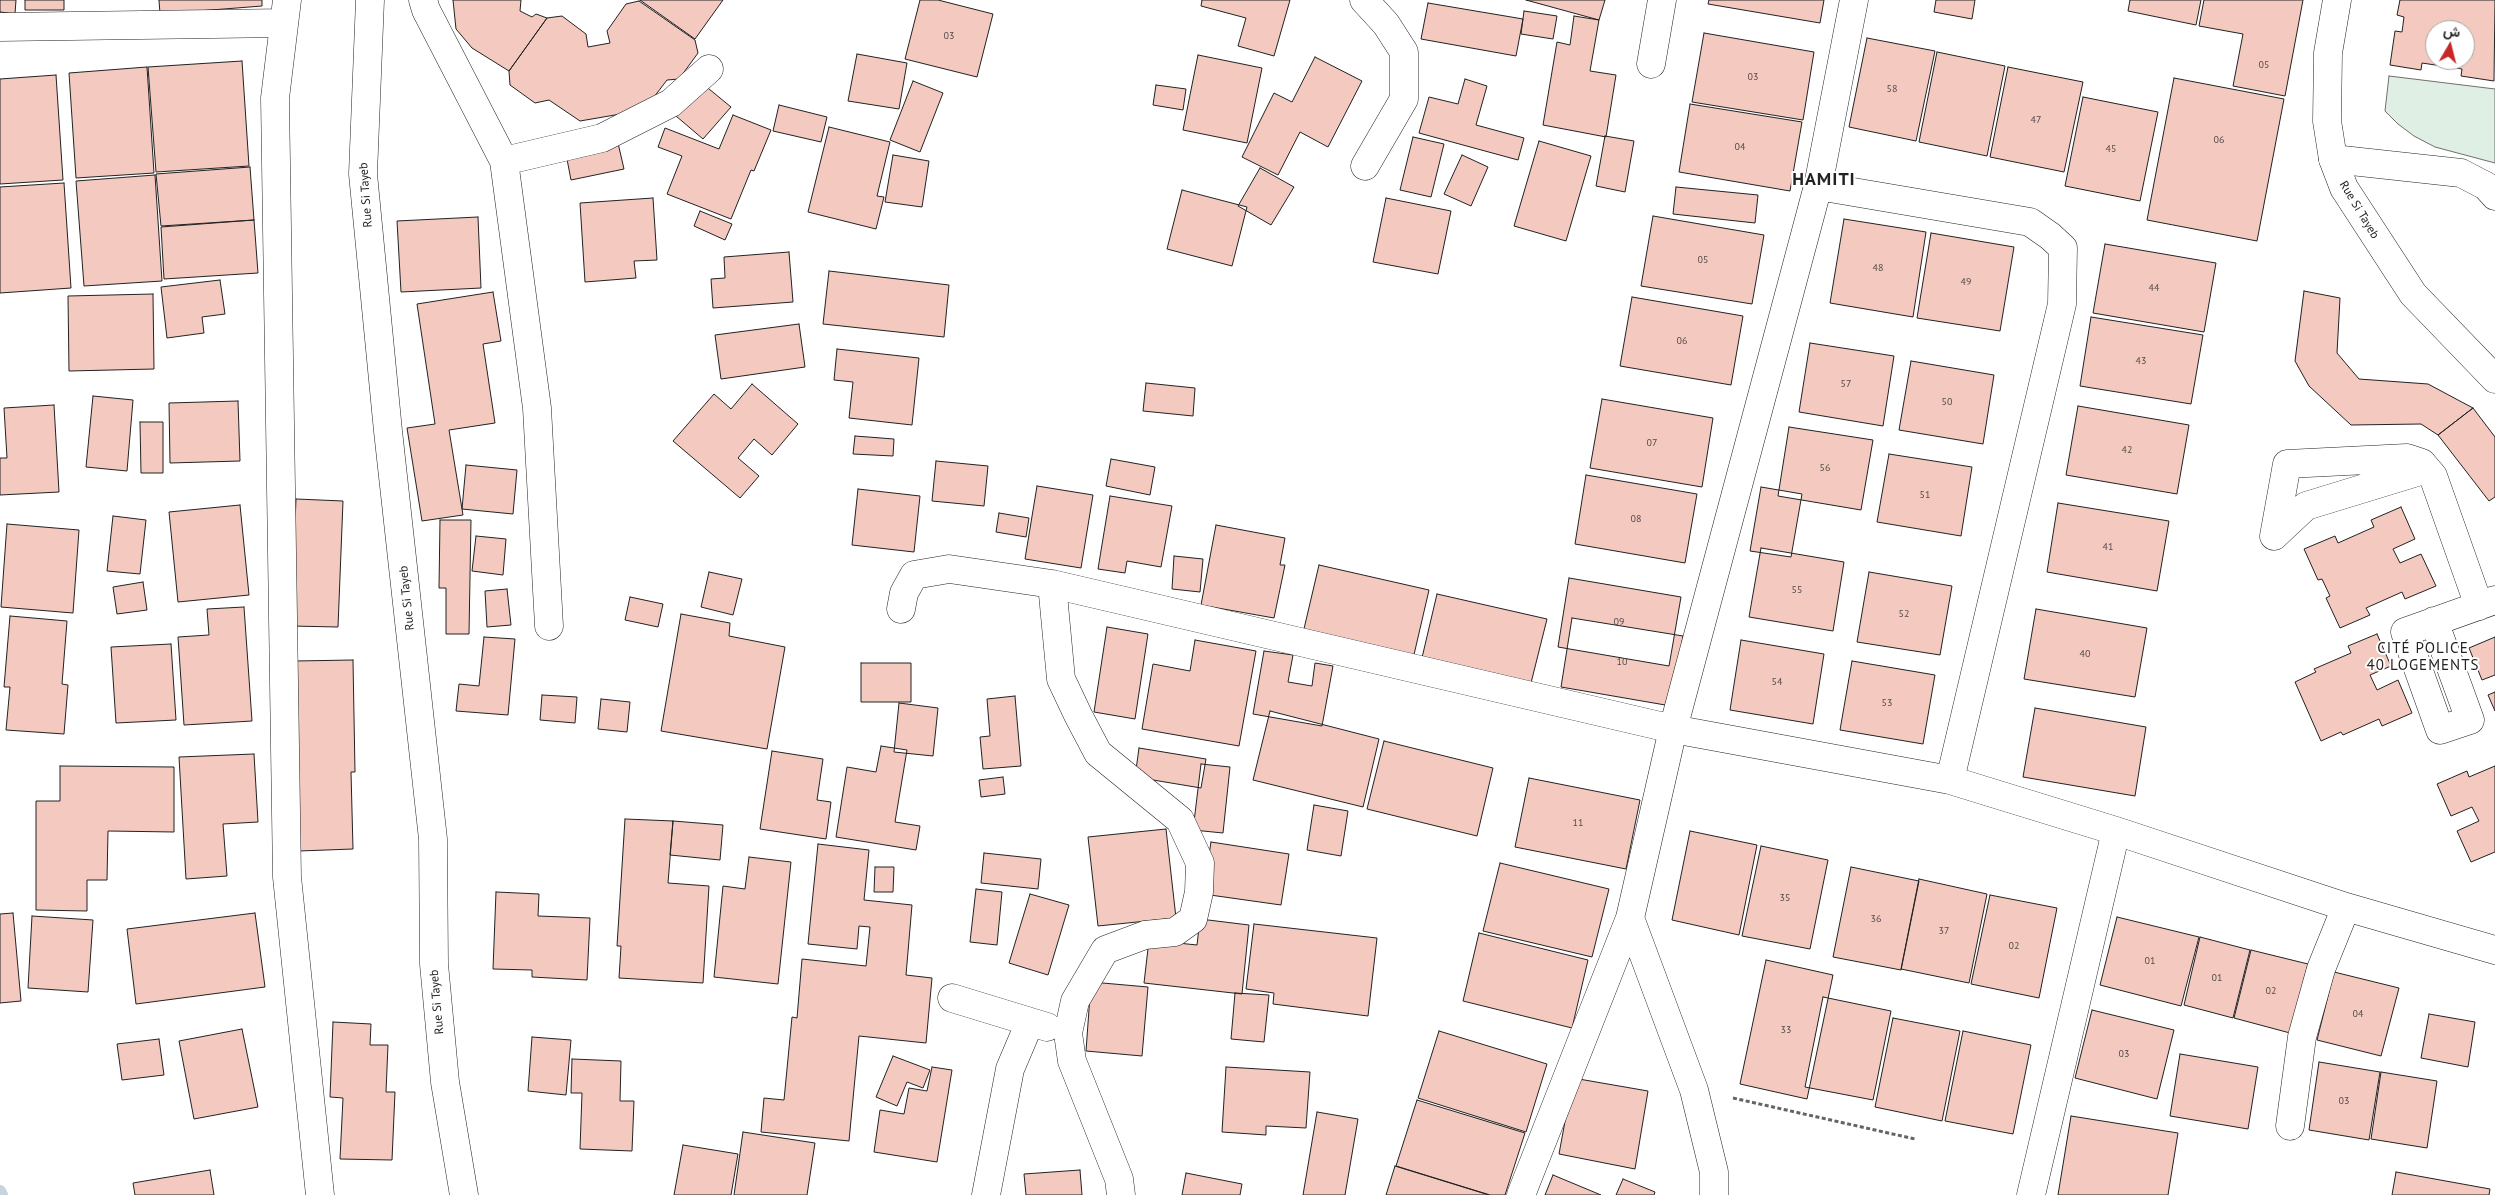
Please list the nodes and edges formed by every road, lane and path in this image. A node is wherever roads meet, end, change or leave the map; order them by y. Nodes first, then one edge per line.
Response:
1 (370, 0) edge
2 (423, 0) edge
3 (1364, 0) edge
4 (1662, 0) edge
5 (1854, 0) edge
6 (2337, 0) edge
7 (286, 12) edge
8 (0, 27) edge
9 (1652, 64) dead end
10 (709, 69) dead end
11 (2333, 159) junction
12 (504, 161) junction
13 (1365, 166) dead end
14 (1818, 186) junction
15 (2495, 196) edge
16 (2495, 379) edge
17 (2427, 469) junction
18 (1052, 584) junction
19 (2487, 603) edge
20 (902, 609) dead end
21 (2434, 621) dead end
22 (549, 626) dead end
23 (1673, 729) junction
24 (1950, 780) junction
25 (2116, 831) junction
26 (2346, 908) junction
27 (1630, 918) junction
28 (2495, 950) edge
29 (952, 998) dead end
30 (1030, 1022) junction
31 (1068, 1033) junction
32 (1694, 1090) junction
33 (2290, 1126) dead end
34 (1915, 1139) dead end
35 (320, 1195) edge
36 (464, 1195) edge
37 (986, 1195) edge
38 (1121, 1195) edge
39 (1521, 1195) edge
40 (1714, 1195) edge
41 (2031, 1195) edge

1 - 36 street, Rue Si Tayeb
2 - 12 street
3 - 13 street
4 - 9 street
5 - 14 street
6 - 11 street, Rue Si Tayeb
7 - 8 street
7 - 35 street
10 - 12 street
11 - 15 street
11 - 16 street, Rue Si Tayeb
12 - 22 street
14 - 23 street
14 - 24 street
17 - 17 street
17 - 19 street
18 - 20 street
18 - 23 street
18 - 31 street
19 - 21 street
23 - 24 street
23 - 27 street
24 - 25 street
25 - 26 street
25 - 41 street
26 - 28 street
26 - 33 street
27 - 32 street
27 - 39 street
29 - 30 street
30 - 31 street
30 - 37 street
31 - 38 street
32 - 34 path
32 - 40 street

